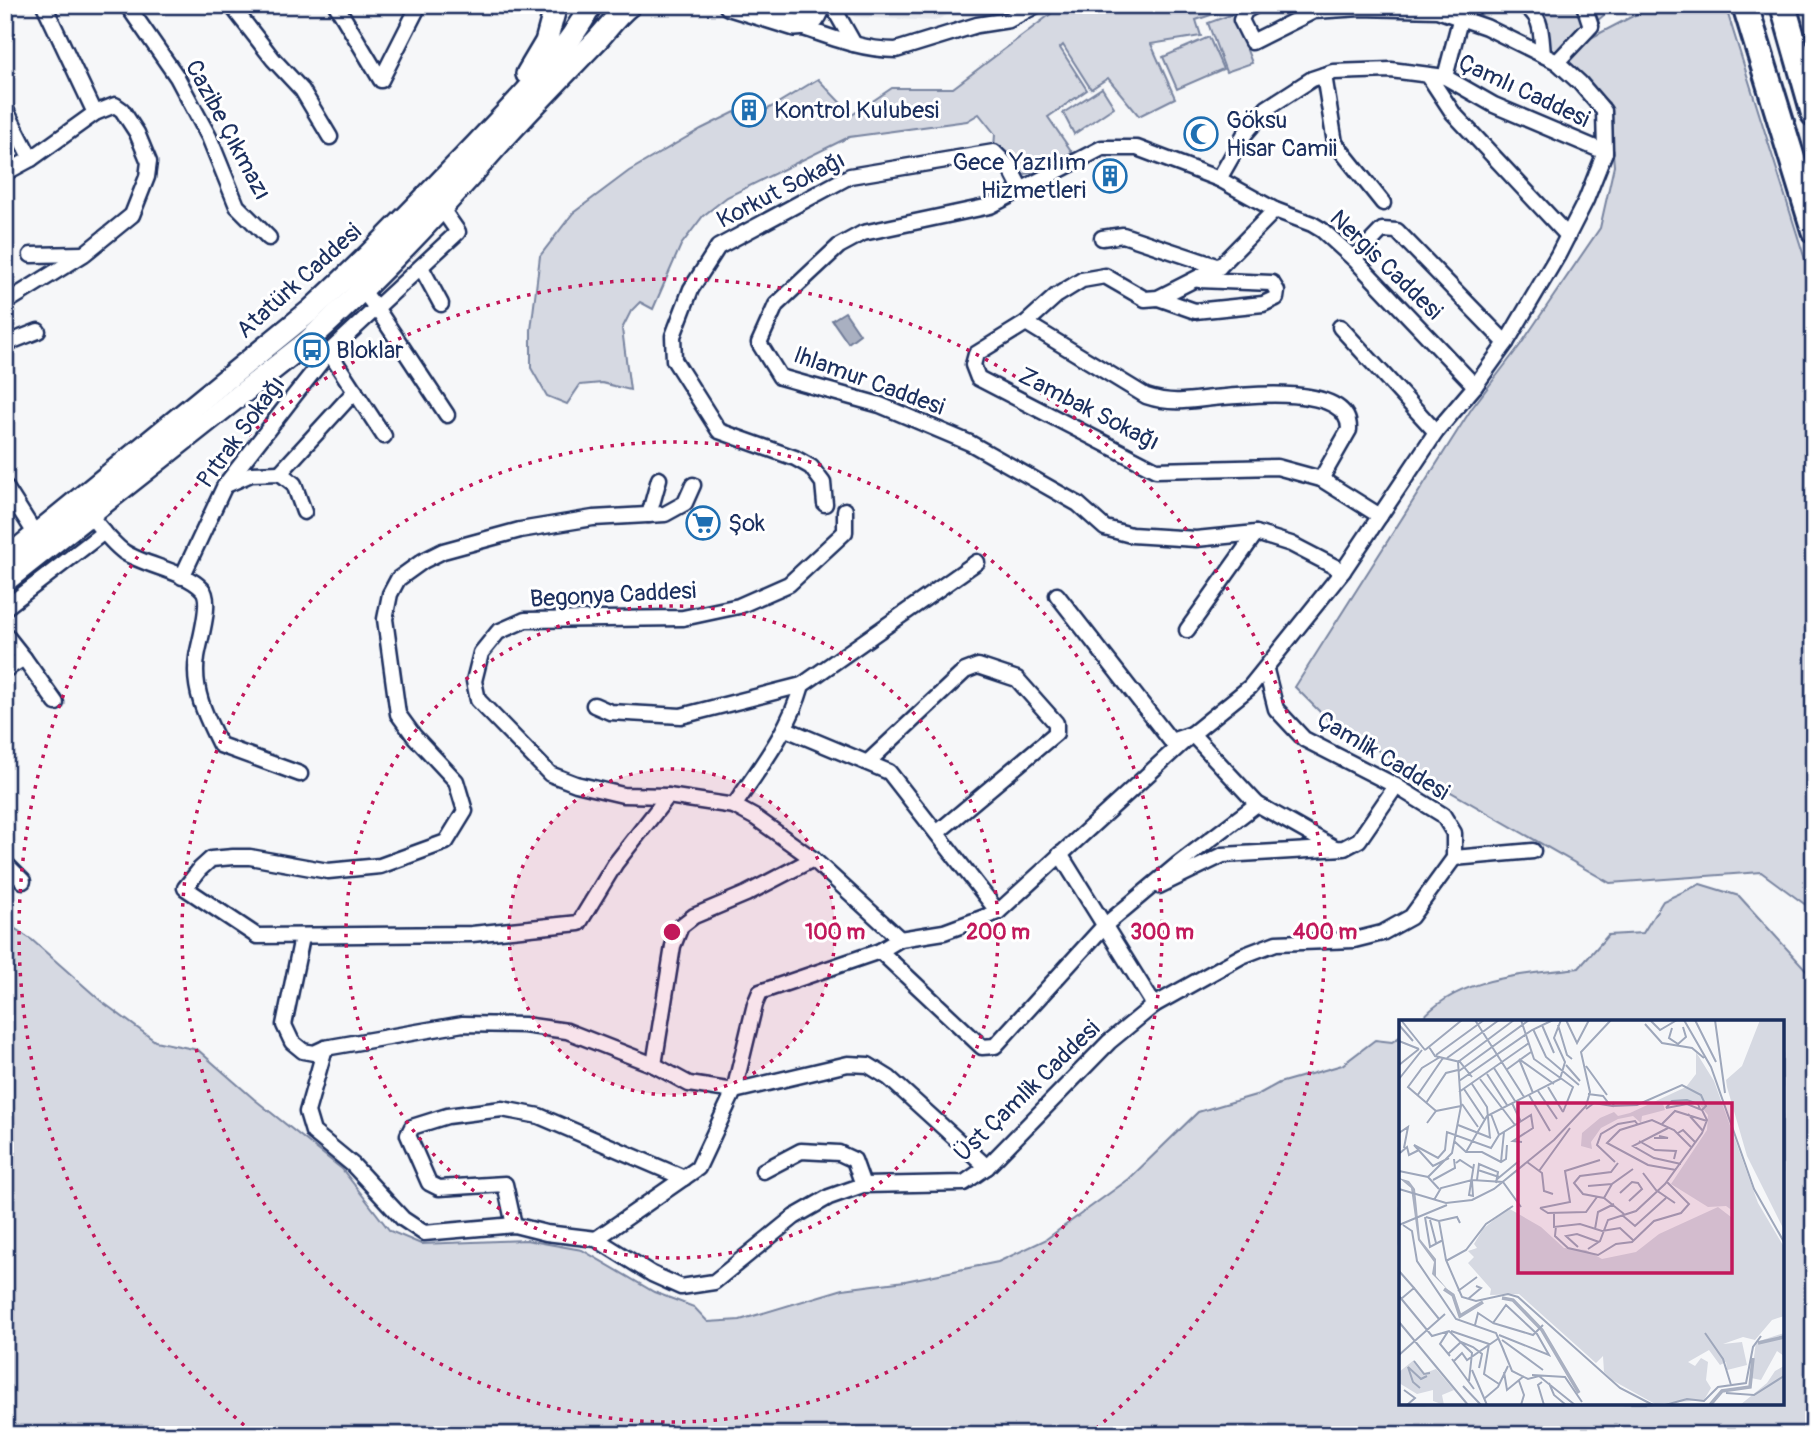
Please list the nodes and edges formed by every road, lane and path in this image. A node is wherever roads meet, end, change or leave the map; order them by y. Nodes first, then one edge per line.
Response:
1 (44, 5) edge
2 (127, 5) edge
3 (231, 5) edge
4 (336, 5) edge
5 (419, 5) edge
6 (556, 5) edge
7 (591, 5) edge
8 (612, 5) edge
9 (630, 5) edge
10 (730, 5) edge
11 (820, 5) edge
12 (832, 5) edge
13 (1037, 5) edge
14 (1256, 5) edge
15 (1522, 5) edge
16 (1584, 5) edge
17 (1745, 5) edge
18 (1783, 5) edge
19 (1361, 7) edge
20 (1462, 12) edge
21 (782, 17) edge
22 (854, 44) junction
23 (583, 53) junction
24 (1543, 55) junction
25 (1558, 62) junction
26 (1324, 75) junction
27 (1428, 75) junction
28 (1445, 77) junction
29 (5, 108) edge
30 (507, 112) junction
31 (95, 113) junction
32 (1814, 114) edge
33 (330, 137) dead end
34 (1605, 152) junction
35 (31, 159) junction
36 (5, 173) edge
37 (1219, 179) junction
38 (1022, 191) junction
39 (1383, 203) dead end
40 (442, 209) junction
41 (1275, 210) junction
42 (1814, 230) edge
43 (1568, 236) junction
44 (269, 238) dead end
45 (1102, 238) dead end
46 (84, 254) junction
47 (32, 256) dead end
48 (1354, 258) junction
49 (421, 267) junction
50 (1219, 267) junction
51 (1196, 279) junction
52 (363, 291) junction
53 (1158, 298) junction
54 (5, 303) edge
55 (441, 304) dead end
56 (377, 309) junction
57 (1026, 323) junction
58 (1340, 327) dead end
59 (38, 331) dead end
60 (1506, 343) junction
61 (5, 344) edge
62 (329, 352) junction
63 (1475, 386) junction
64 (355, 391) junction
65 (447, 415) dead end
66 (1436, 432) junction
67 (384, 436) dead end
68 (280, 473) junction
69 (1321, 479) junction
70 (659, 480) dead end
71 (225, 485) junction
72 (693, 485) dead end
73 (7, 493) edge
74 (825, 504) dead end
75 (84, 508) junction
76 (845, 510) dead end
77 (304, 512) dead end
78 (649, 515) junction
79 (1380, 516) junction
80 (104, 532) junction
81 (1256, 533) junction
82 (36, 535) junction
83 (5, 560) edge
84 (978, 562) dead end
85 (1343, 571) junction
86 (182, 577) junction
87 (5, 581) edge
88 (1057, 595) dead end
89 (5, 608) edge
90 (1186, 630) dead end
91 (5, 634) edge
92 (24, 658) junction
93 (5, 670) edge
94 (1266, 670) junction
95 (802, 685) junction
96 (1270, 685) junction
97 (1250, 687) junction
98 (56, 703) dead end
99 (594, 705) dead end
100 (786, 729) junction
101 (1192, 734) junction
102 (868, 762) junction
103 (300, 774) dead end
104 (1396, 786) junction
105 (668, 796) junction
106 (1257, 804) junction
107 (734, 806) junction
108 (938, 832) junction
109 (1335, 848) junction
110 (1533, 851) dead end
111 (1060, 854) junction
112 (1454, 858) junction
113 (813, 859) junction
114 (5, 863) edge
115 (23, 881) dead end
116 (1137, 897) junction
117 (998, 912) junction
118 (1104, 926) junction
119 (302, 937) junction
120 (900, 939) junction
121 (880, 951) junction
122 (1154, 1005) junction
123 (325, 1048) junction
124 (654, 1065) junction
125 (734, 1091) junction
126 (987, 1167) junction
127 (764, 1171) dead end
128 (684, 1178) junction
129 (863, 1185) junction
130 (514, 1225) junction
131 (596, 1239) junction

1 - 31 street
2 - 44 street, Cazibe Çıkmazı
3 - 33 street
4 - 5 street
6 - 30 main road
7 - 30 main road, Atatürk Caddesi
8 - 23 main road
9 - 23 main road
10 - 21 main road
11 - 21 main road
12 - 22 street
13 - 22 street
14 - 19 street
15 - 24 street
16 - 25 street
17 - 42 highway
18 - 32 highway
19 - 20 street
20 - 24 street
20 - 28 street
21 - 22 street
23 - 40 main road, Atatürk Caddesi
24 - 25 street
25 - 34 street
26 - 27 street, Çamlı Caddesi
26 - 37 street, Çamlı Caddesi
26 - 39 street
27 - 28 street, Çamlı Caddesi
27 - 43 street
28 - 34 street, Çamlı Caddesi
29 - 35 street
30 - 75 main road, Atatürk Caddesi
31 - 35 street
31 - 46 street
34 - 43 street
35 - 36 street
37 - 38 street, Nergis Caddesi
37 - 41 street, Nergis Caddesi
38 - 74 street, Korkut Sokağı
38 - 81 street, Ihlamur Caddesi
40 - 49 street, Pıtrak Sokağı
40 - 52 main road, Atatürk Caddesi
41 - 48 street, Nergis Caddesi
41 - 50 street
43 - 60 street
45 - 50 street
46 - 47 street
46 - 54 street
48 - 60 street
48 - 63 street, Nergis Caddesi
49 - 55 street
49 - 56 street, Pıtrak Sokağı
50 - 51 street
51 - 53 street
51 - 53 street
52 - 56 street
52 - 75 main road, Atatürk Caddesi
53 - 57 street
56 - 62 street, Pıtrak Sokağı
56 - 65 street
57 - 69 street
57 - 69 street, Zambak Sokağı
58 - 66 street
59 - 61 street
60 - 63 street
62 - 64 street
62 - 71 street, Pıtrak Sokağı
63 - 66 street
64 - 67 street
64 - 68 street
66 - 79 street
68 - 71 street
68 - 77 street
69 - 79 street, Zambak Sokağı
70 - 78 street
71 - 86 street, Pıtrak Sokağı
72 - 78 street
73 - 82 street
75 - 80 street
75 - 82 main road, Atatürk Caddesi
75 - 87 main road, Atatürk Caddesi
76 - 105 street, Begonya Caddesi
78 - 119 street
79 - 85 street
80 - 86 street
80 - 89 street
81 - 85 street
81 - 90 street
82 - 83 main road, Atatürk Caddesi
84 - 95 street
85 - 94 street
86 - 103 street
88 - 101 street
91 - 92 street
92 - 93 street
92 - 98 street
94 - 96 street, Çamlik Caddesi
94 - 97 street
95 - 99 street
95 - 100 street
96 - 97 street
96 - 104 street, Çamlik Caddesi
97 - 101 street
100 - 102 street
100 - 107 street
101 - 106 street
101 - 111 street
102 - 108 street
102 - 108 street
104 - 109 street
104 - 112 street, Çamlik Caddesi
105 - 107 street, Begonya Caddesi
105 - 119 street
106 - 109 street
106 - 116 street
107 - 113 street, Begonya Caddesi
108 - 117 street
109 - 116 street
110 - 112 street
111 - 117 street
111 - 118 street
112 - 122 street, Üst Çamlik Caddesi
113 - 120 street, Begonya Caddesi
113 - 124 street
114 - 115 street
116 - 118 street
117 - 120 street
118 - 121 street
118 - 122 street
119 - 123 street
120 - 121 street
121 - 125 street
122 - 126 street, Üst Çamlik Caddesi
123 - 124 street
123 - 130 street, Üst Çamlik Caddesi
124 - 125 street
125 - 126 street
125 - 128 street
126 - 129 street, Üst Çamlik Caddesi
127 - 129 street
128 - 130 street
128 - 131 street
129 - 131 street, Üst Çamlik Caddesi
130 - 131 street, Üst Çamlik Caddesi

